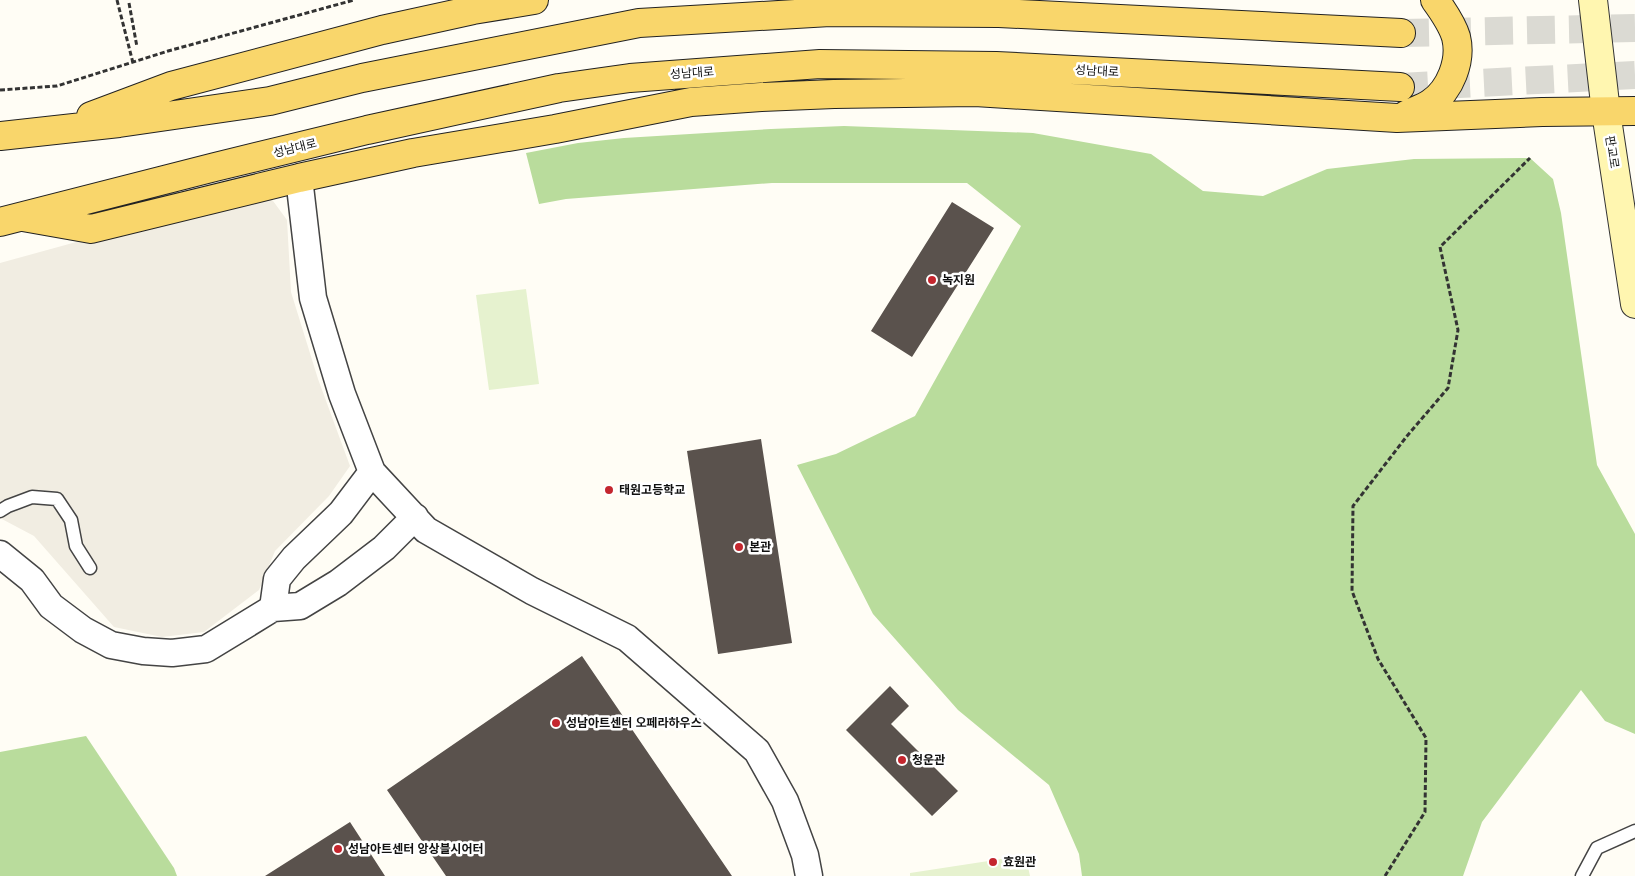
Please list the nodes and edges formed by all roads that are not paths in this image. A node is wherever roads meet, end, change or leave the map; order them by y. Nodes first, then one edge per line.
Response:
1 (534, 0) edge
2 (1435, 0) edge
3 (1592, 0) edge
4 (1401, 33) tunnel mouth
5 (1400, 87) tunnel mouth
6 (1635, 111) edge
7 (1606, 112) junction
8 (1398, 118) junction
9 (54, 129) junction
10 (0, 136) edge
11 (298, 178) junction
12 (11, 219) edge
13 (1635, 304) edge
14 (372, 472) junction
15 (0, 511) edge
16 (415, 517) junction
17 (0, 554) edge
18 (90, 568) dead end
19 (273, 608) junction
20 (1635, 831) edge
21 (809, 876) edge
22 (1582, 876) edge

1 - 9 main road
2 - 8 main road
3 - 7 main road, 판교로
4 - 9 main road
5 - 12 main road, 성남대로
6 - 7 main road
7 - 8 main road
7 - 13 main road, 판교로
8 - 11 main road
9 - 10 main road
11 - 12 main road
11 - 14 street
14 - 16 street
14 - 19 street
15 - 18 lane
16 - 19 street
16 - 21 street
17 - 19 street
20 - 22 lane

